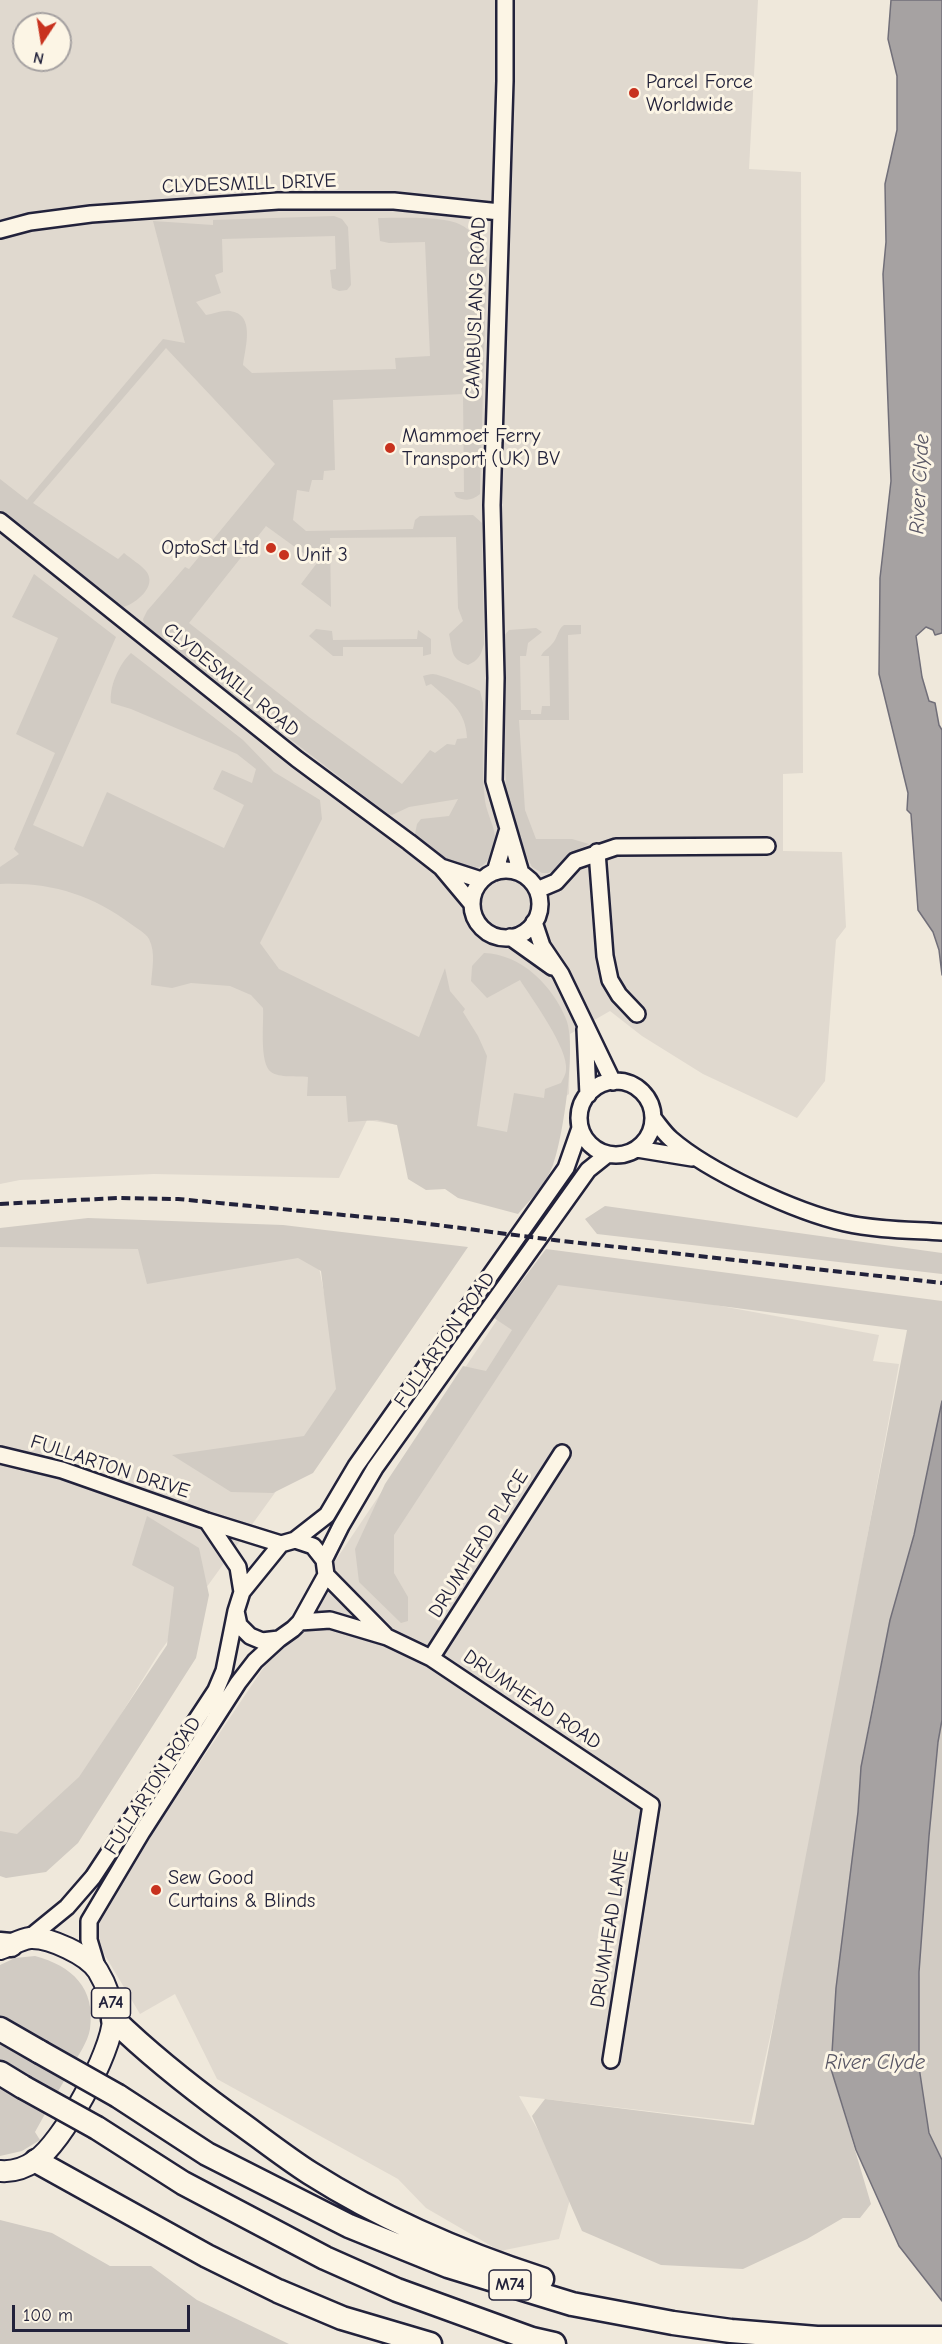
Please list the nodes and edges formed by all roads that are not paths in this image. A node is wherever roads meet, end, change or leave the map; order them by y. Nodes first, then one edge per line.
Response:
1 (505, 0) edge
2 (500, 212) junction
3 (0, 230) edge
4 (0, 520) edge
5 (507, 832) junction
6 (767, 846) dead end
7 (597, 852) junction
8 (441, 867) junction
9 (495, 872) junction
10 (521, 873) junction
11 (481, 880) junction
12 (537, 891) junction
13 (472, 904) junction
14 (534, 922) junction
15 (510, 937) junction
16 (561, 974) junction
17 (637, 1014) dead end
18 (585, 1023) junction
19 (613, 1082) junction
20 (588, 1095) junction
21 (653, 1118) junction
22 (580, 1128) junction
23 (637, 1149) junction
24 (608, 1154) junction
25 (701, 1160) junction
26 (942, 1232) edge
27 (562, 1453) dead end
28 (0, 1455) edge
29 (207, 1521) junction
30 (288, 1542) junction
31 (325, 1567) junction
32 (242, 1592) junction
33 (236, 1611) junction
34 (300, 1622) junction
35 (387, 1637) junction
36 (279, 1639) junction
37 (431, 1658) junction
38 (651, 1804) joint
39 (10, 1944) edge
40 (98, 1970) junction
41 (113, 2019) junction
42 (0, 2029) edge
43 (611, 2060) dead end
44 (0, 2073) edge
45 (36, 2161) junction
46 (2, 2172) edge
47 (673, 2323) junction
48 (942, 2338) edge
49 (430, 2344) edge
50 (554, 2344) edge

1 - 2 street, CAMBUSLANG ROAD
2 - 3 street, CLYDESMILL DRIVE
2 - 5 street, CAMBUSLANG ROAD
4 - 8 street, CLYDESMILL ROAD
5 - 9 street
5 - 10 street, CAMBUSLANG ROAD
6 - 7 street
7 - 12 street
7 - 17 street
8 - 11 street, CLYDESMILL ROAD
8 - 13 street, CLYDESMILL ROAD
9 - 10 street
9 - 11 street
10 - 12 street
11 - 13 street
12 - 14 street
13 - 15 street
14 - 15 street
14 - 16 street
15 - 16 street
16 - 18 street
18 - 19 street
18 - 20 street
19 - 20 street
19 - 21 street
20 - 22 street
21 - 23 street
21 - 25 street
22 - 24 street
22 - 30 street, FULLARTON ROAD
23 - 24 street
23 - 25 street
24 - 31 street, FULLARTON ROAD
25 - 26 street
27 - 37 street, DRUMHEAD PLACE
28 - 29 street, FULLARTON DRIVE
29 - 30 street, FULLARTON DRIVE
29 - 32 street
30 - 31 street, FULLARTON DRIVE
30 - 32 street, FULLARTON ROAD
31 - 34 street, FULLARTON ROAD
31 - 35 street, FULLARTON DRIVE
32 - 33 street, FULLARTON ROAD
33 - 36 street
33 - 39 street, FULLARTON ROAD
34 - 35 street
34 - 36 street, FULLARTON ROAD
35 - 37 street, DRUMHEAD ROAD
36 - 40 street, FULLARTON ROAD
37 - 38 street, DRUMHEAD ROAD
38 - 43 street, DRUMHEAD LANE
39 - 40 main road, FULLARTON ROAD / A74
40 - 41 main road, FULLARTON ROAD / A74
41 - 45 main road, FULLARTON ROAD / A74
41 - 47 highway, M74
42 - 47 highway, M74, bridge
44 - 50 highway, M74, bridge
45 - 46 main road, FULLARTON ROAD / A74
45 - 49 highway
47 - 48 highway, M74

